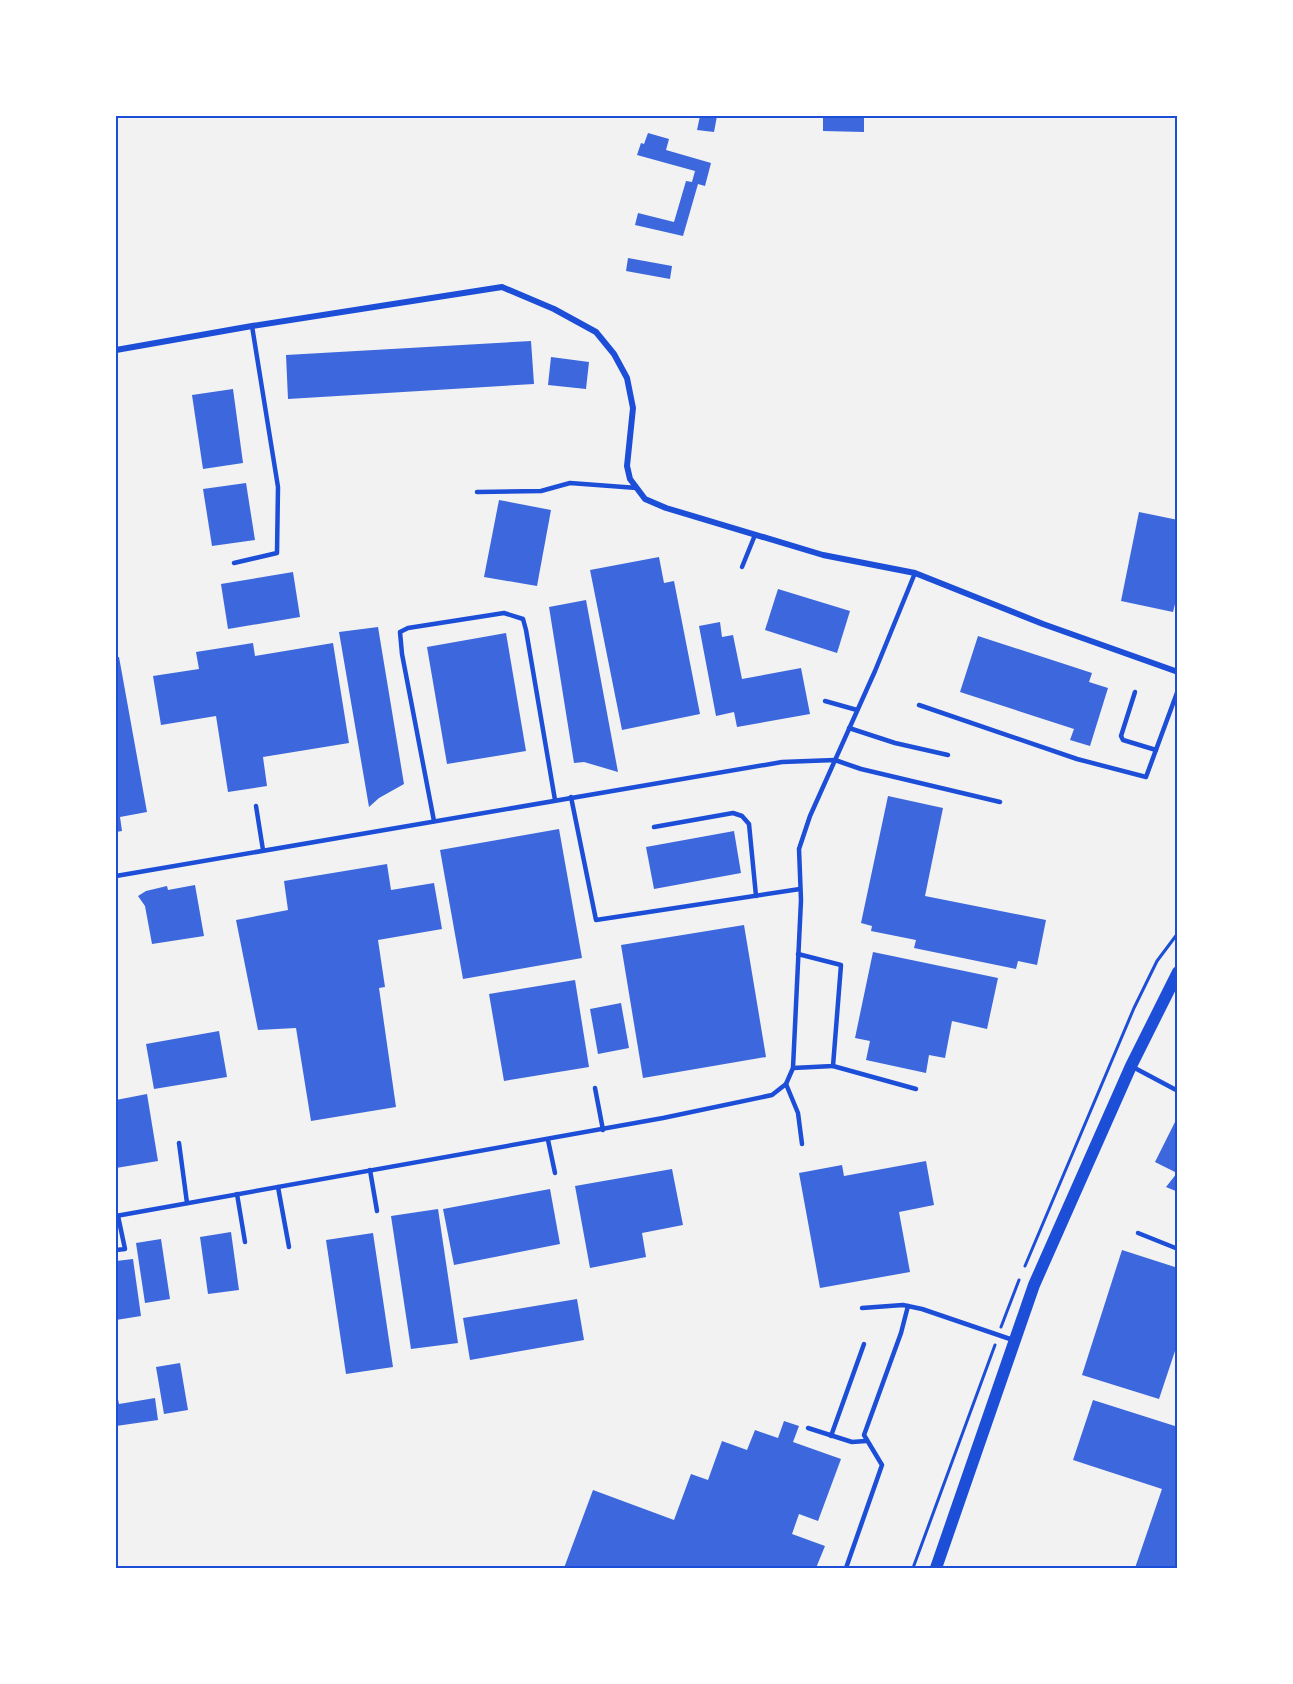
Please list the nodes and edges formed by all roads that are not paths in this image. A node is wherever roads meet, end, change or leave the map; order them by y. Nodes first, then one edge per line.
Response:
1 (252, 326) junction
2 (116, 350) edge
3 (637, 488) junction
4 (477, 492) dead end
5 (755, 535) junction
6 (234, 563) dead end
7 (742, 567) dead end
8 (915, 573) junction
9 (1178, 672) edge
10 (1178, 690) edge
11 (1135, 692) dead end
12 (825, 701) dead end
13 (919, 705) dead end
14 (857, 710) junction
15 (849, 728) junction
16 (1156, 750) junction
17 (948, 756) dead end
18 (835, 760) junction
19 (571, 797) junction
20 (555, 800) junction
21 (1000, 802) dead end
22 (256, 806) dead end
23 (434, 821) junction
24 (654, 827) dead end
25 (263, 850) junction
26 (116, 876) edge
27 (800, 889) junction
28 (756, 896) junction
29 (798, 954) junction
30 (1177, 973) edge
31 (833, 1066) junction
32 (1131, 1066) junction
33 (793, 1068) junction
34 (786, 1084) junction
35 (595, 1088) dead end
36 (916, 1089) dead end
37 (1178, 1091) edge
38 (603, 1130) junction
39 (548, 1140) junction
40 (179, 1143) dead end
41 (802, 1144) dead end
42 (370, 1170) junction
43 (555, 1173) dead end
44 (278, 1187) junction
45 (237, 1194) junction
46 (187, 1203) junction
47 (377, 1211) dead end
48 (117, 1216) edge
49 (1138, 1233) dead end
50 (245, 1242) dead end
51 (289, 1247) dead end
52 (1178, 1249) edge
53 (116, 1250) edge
54 (908, 1306) junction
55 (862, 1308) dead end
56 (1015, 1341) junction
57 (864, 1344) dead end
58 (808, 1428) dead end
59 (831, 1436) junction
60 (867, 1441) junction
61 (846, 1569) edge
62 (936, 1569) edge

1 - 2 street
1 - 3 street
1 - 6 lane
3 - 4 lane
3 - 5 street
5 - 7 lane
5 - 8 street
8 - 9 street
8 - 14 lane
10 - 16 lane
11 - 16 lane
12 - 14 lane
13 - 16 lane
14 - 15 lane
15 - 17 lane
15 - 18 lane
18 - 19 lane
18 - 21 lane
18 - 27 lane
19 - 20 lane
19 - 28 lane
20 - 23 lane
20 - 23 lane
22 - 25 lane
23 - 25 lane
24 - 28 lane
25 - 26 lane
27 - 28 lane
27 - 29 lane
29 - 31 lane
29 - 33 lane
30 - 32 main road
31 - 33 lane
31 - 36 lane
32 - 37 lane
32 - 56 main road
33 - 34 lane
34 - 38 lane
34 - 41 lane
35 - 38 lane
38 - 39 lane
39 - 42 lane
39 - 43 lane
40 - 46 lane
42 - 44 lane
42 - 47 lane
44 - 45 lane
44 - 51 lane
45 - 46 lane
45 - 50 lane
46 - 48 lane
48 - 53 lane
49 - 52 lane
54 - 55 lane
54 - 56 lane
54 - 60 lane
56 - 62 main road
57 - 59 lane
58 - 59 lane
59 - 60 lane
60 - 61 lane

